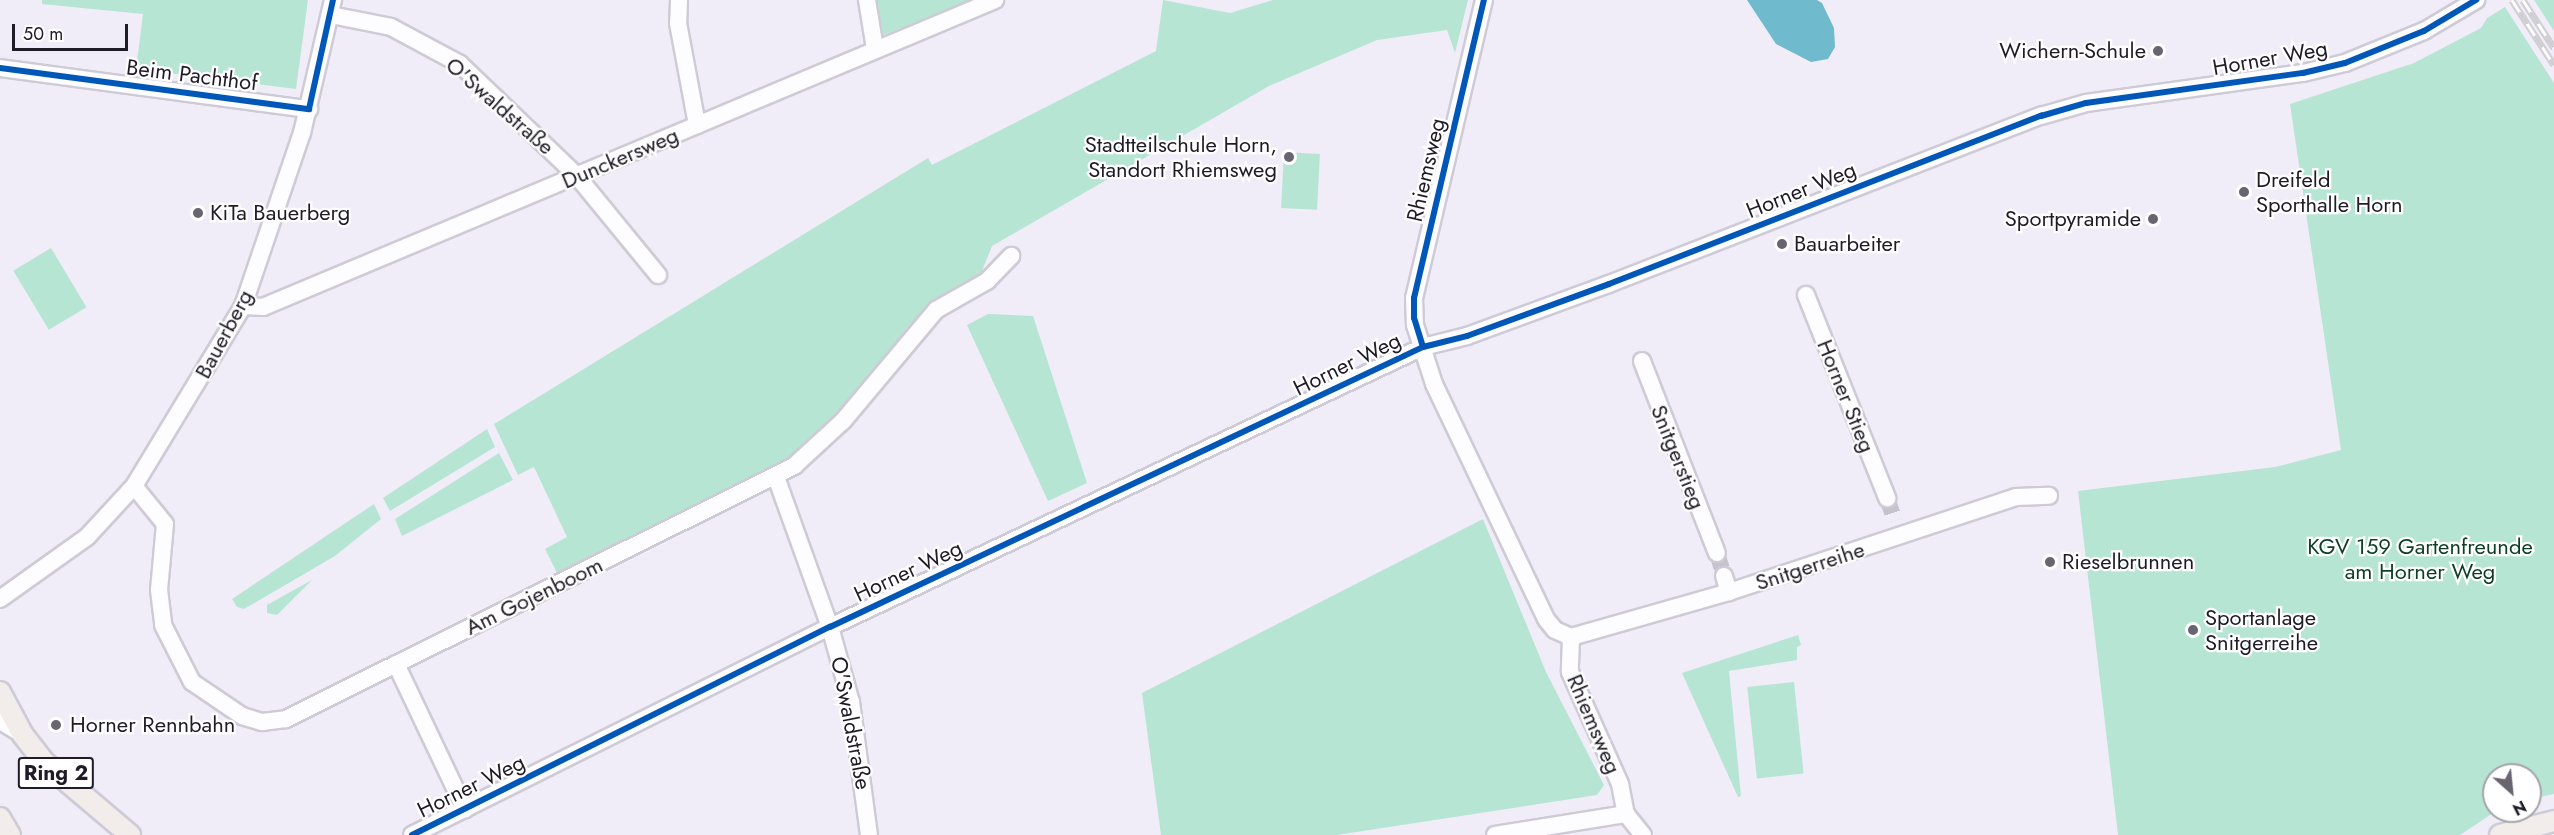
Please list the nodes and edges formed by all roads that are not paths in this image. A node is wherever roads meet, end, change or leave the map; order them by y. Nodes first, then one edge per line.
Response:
1 (679, 0) edge
2 (867, 0) edge
3 (995, 0) edge
4 (1484, 0) edge
5 (2476, 0) edge
6 (332, 8) edge
7 (875, 49) junction
8 (0, 68) edge
9 (309, 109) junction
10 (697, 125) junction
11 (577, 176) junction
12 (1011, 256) dead end
13 (658, 275) dead end
14 (1806, 294) dead end
15 (243, 306) junction
16 (1423, 347) junction
17 (1642, 362) dead end
18 (776, 477) junction
19 (134, 486) junction
20 (2049, 496) dead end
21 (1887, 498) tunnel mouth
22 (1716, 553) tunnel mouth
23 (0, 599) edge
24 (830, 627) junction
25 (1571, 637) junction
26 (396, 664) junction
27 (0, 692) edge
28 (0, 721) edge
29 (23, 735) junction
30 (465, 809) junction
31 (1626, 814) junction
32 (0, 818) edge
33 (2554, 821) edge
34 (10, 835) edge
35 (130, 835) edge
36 (412, 835) edge
37 (869, 835) edge
38 (1495, 835) edge
39 (1643, 835) edge
40 (2500, 835) edge

1 - 10 street
2 - 7 street
3 - 7 street, Dunckersweg
4 - 16 street, Rhiemsweg
5 - 16 street, Horner Weg
6 - 9 street, Bauerberg
6 - 11 street, O'Swaldstraße
7 - 10 street, Dunckersweg
8 - 9 street, Beim Pachthof
9 - 15 street, Bauerberg
10 - 11 street, Dunckersweg
11 - 13 street, O'Swaldstraße
11 - 15 street, Dunckersweg
12 - 18 street, Am Gojenboom
14 - 21 street, Horner Stieg
15 - 19 street, Bauerberg
16 - 24 street, Horner Weg
16 - 25 street, Rhiemsweg
17 - 22 street, Snitgerstieg
18 - 24 street, O'Swaldstraße
18 - 26 street, Am Gojenboom
19 - 23 street, Bauerberg
19 - 26 street, Am Gojenboom
20 - 25 street, Snitgerreihe
24 - 30 street, Horner Weg
24 - 37 street, O'Swaldstraße
25 - 31 street, Rhiemsweg
26 - 30 street
27 - 29 main road, Ring 2
28 - 29 street
29 - 35 main road, Ring 2
30 - 36 street, Horner Weg
31 - 38 street
31 - 39 street, Rhiemsweg
32 - 34 main road, Ring 2
33 - 40 main road

